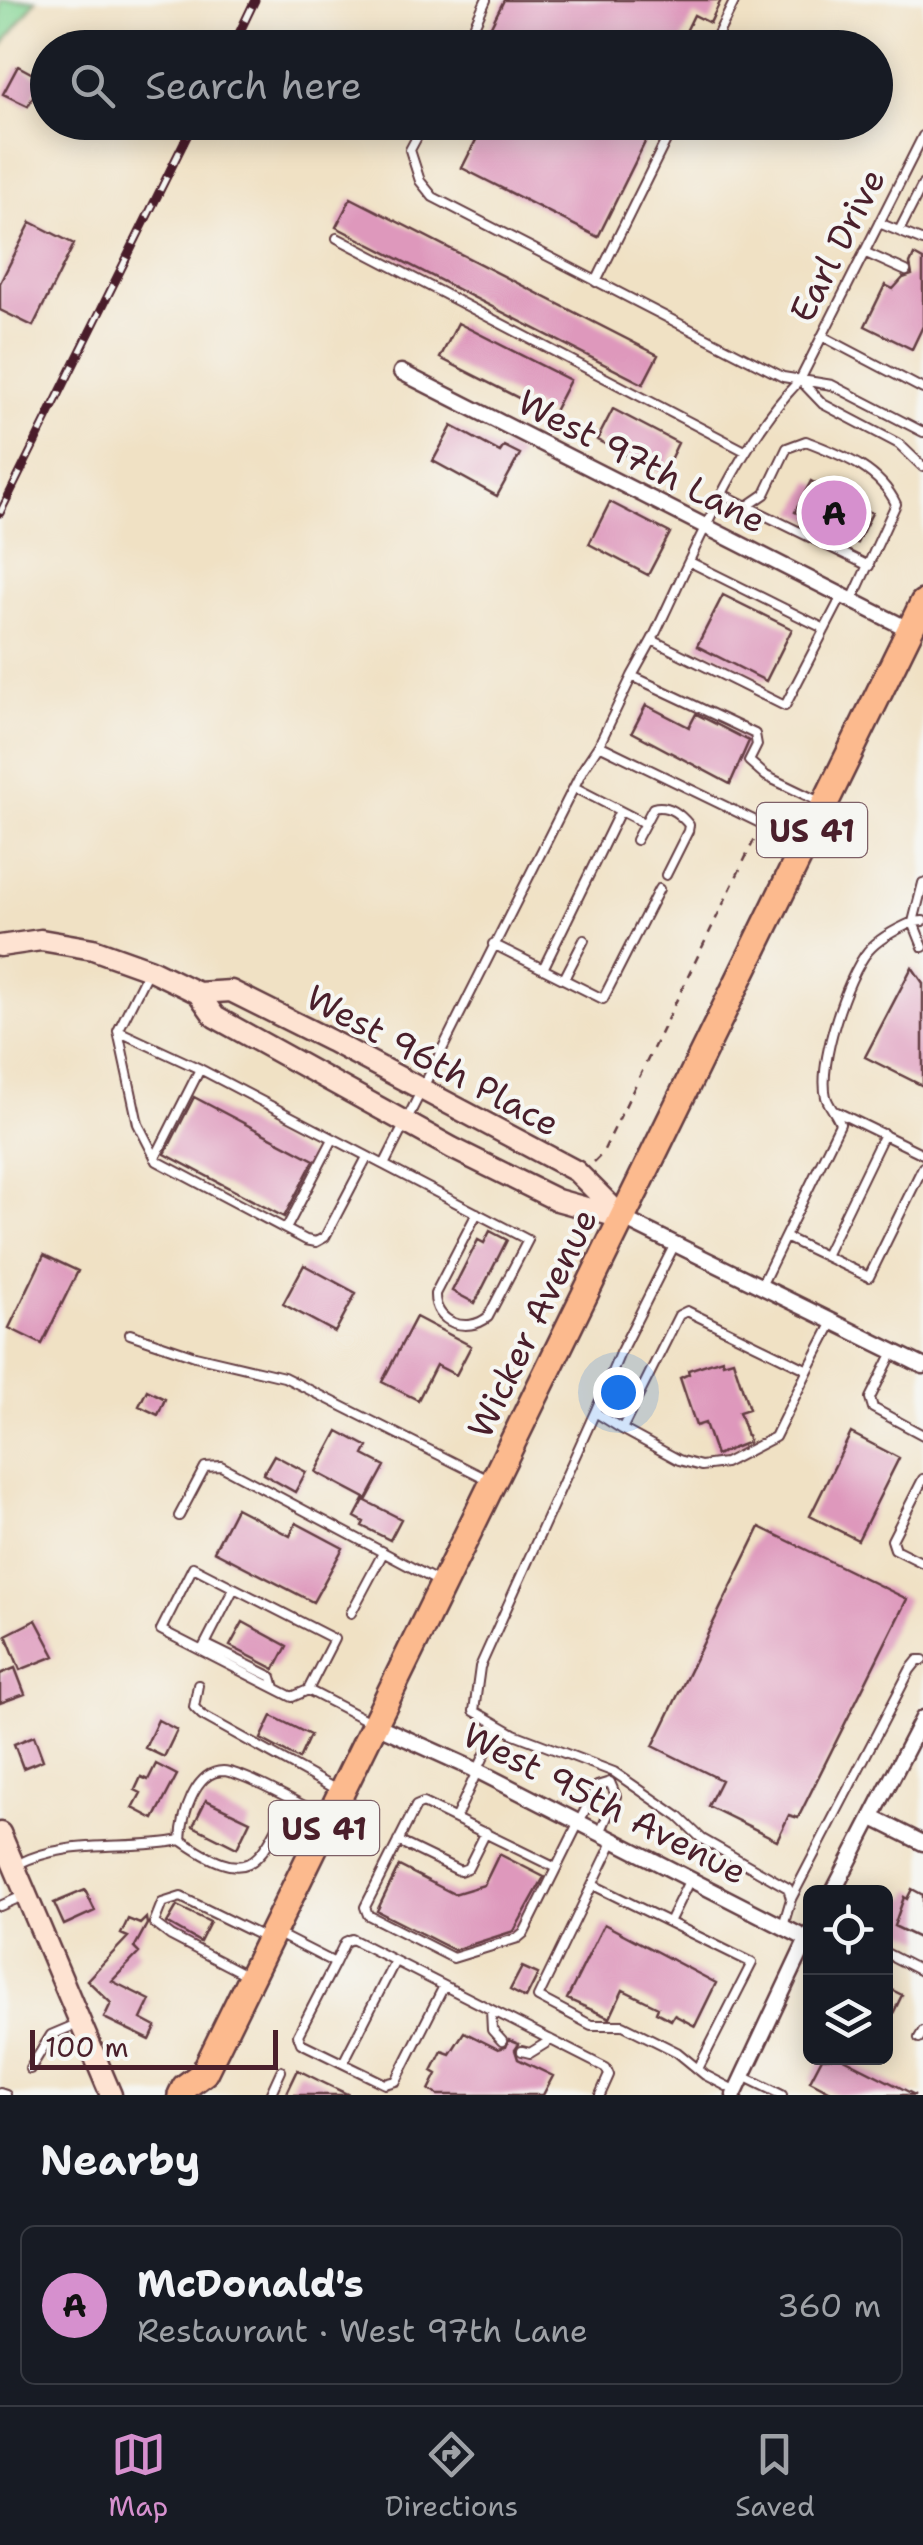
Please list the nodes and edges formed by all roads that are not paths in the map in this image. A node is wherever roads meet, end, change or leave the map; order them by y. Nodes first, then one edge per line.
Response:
1 (486, 0) edge
2 (734, 0) edge
3 (472, 30) edge
4 (720, 30) edge
5 (923, 136) edge
6 (415, 140) edge
7 (665, 140) edge
8 (923, 184) edge
9 (879, 223) junction
10 (900, 230) junction
11 (336, 238) dead end
12 (923, 241) edge
13 (864, 252) junction
14 (906, 270) dead end
15 (596, 282) junction
16 (822, 336) junction
17 (401, 372) dead end
18 (800, 380) junction
19 (923, 389) edge
20 (923, 432) edge
21 (746, 451) junction
22 (923, 467) edge
23 (724, 495) junction
24 (748, 505) junction
25 (708, 528) junction
26 (690, 562) junction
27 (869, 566) junction
28 (847, 598) junction
29 (923, 603) edge
30 (825, 629) junction
31 (910, 630) junction
32 (652, 640) junction
33 (632, 676) junction
34 (599, 745) junction
35 (574, 787) junction
36 (824, 804) junction
37 (620, 811) junction
38 (644, 823) junction
39 (636, 840) dead end
40 (804, 845) junction
41 (666, 875) dead end
42 (923, 883) edge
43 (659, 889) dead end
44 (918, 921) edge
45 (584, 940) dead end
46 (493, 944) junction
47 (0, 946) edge
48 (923, 947) edge
49 (149, 969) junction
50 (544, 969) junction
51 (564, 980) junction
52 (198, 993) junction
53 (118, 1031) junction
54 (200, 1069) junction
55 (422, 1090) junction
56 (836, 1112) junction
57 (407, 1123) junction
58 (884, 1134) junction
59 (333, 1139) junction
60 (923, 1154) edge
61 (368, 1156) junction
62 (154, 1158) junction
63 (384, 1166) junction
64 (923, 1167) edge
65 (476, 1213) junction
66 (622, 1218) junction
67 (286, 1229) junction
68 (785, 1237) junction
69 (675, 1244) junction
70 (825, 1256) junction
71 (761, 1286) junction
72 (833, 1322) junction
73 (130, 1334) dead end
74 (893, 1352) junction
75 (923, 1366) edge
76 (808, 1370) junction
77 (595, 1412) junction
78 (622, 1429) junction
79 (923, 1435) edge
80 (923, 1479) edge
81 (493, 1482) junction
82 (179, 1516) dead end
83 (383, 1552) junction
84 (923, 1563) edge
85 (443, 1584) junction
86 (234, 1588) junction
87 (352, 1614) dead end
88 (203, 1647) junction
89 (923, 1660) edge
90 (198, 1685) dead end
91 (308, 1690) junction
92 (923, 1718) edge
93 (374, 1724) junction
94 (498, 1726) junction
95 (478, 1771) junction
96 (614, 1772) junction
97 (610, 1782) junction
98 (341, 1792) junction
99 (291, 1800) junction
100 (456, 1817) junction
101 (328, 1818) junction
102 (874, 1818) junction
103 (579, 1822) junction
104 (0, 1832) edge
105 (486, 1832) junction
106 (600, 1833) junction
107 (181, 1840) junction
108 (614, 1840) junction
109 (398, 1841) junction
110 (923, 1842) edge
111 (14, 1866) junction
112 (556, 1868) junction
113 (690, 1879) junction
114 (593, 1884) junction
115 (837, 1885) edge
116 (27, 1895) junction
117 (791, 1899) junction
118 (0, 1906) edge
119 (669, 1922) junction
120 (783, 1926) junction
121 (803, 1934) edge
122 (271, 1936) junction
123 (803, 1949) edge
124 (893, 1957) edge
125 (395, 1961) junction
126 (335, 1962) junction
127 (923, 1972) edge
128 (250, 1978) junction
129 (444, 1986) junction
130 (491, 2010) junction
131 (81, 2022) junction
132 (551, 2040) junction
133 (502, 2041) dead end
134 (522, 2051) dead end
135 (343, 2063) junction
136 (698, 2068) junction
137 (30, 2070) dead end
138 (281, 2072) dead end
139 (743, 2076) junction
140 (206, 2084) edge
141 (735, 2093) edge
142 (111, 2095) edge
143 (181, 2095) edge
144 (270, 2095) edge
145 (600, 2095) edge
146 (782, 2095) edge

1 - 3 lane
2 - 4 lane
5 - 9 lane, Earl Drive
6 - 15 lane
7 - 15 lane
8 - 10 lane
9 - 10 lane
9 - 13 lane, Earl Drive
10 - 12 lane
11 - 21 lane
13 - 14 lane
13 - 16 lane, Earl Drive
15 - 18 lane
16 - 18 lane, Earl Drive
16 - 19 lane
17 - 25 street, West 97th Lane
18 - 20 lane
18 - 21 lane, Earl Drive
18 - 22 lane
21 - 23 lane, Earl Drive
23 - 24 lane
23 - 25 lane, Earl Drive
24 - 27 lane
24 - 27 lane
25 - 26 lane, Earl Drive
25 - 28 street, West 97th Lane
26 - 30 lane
26 - 32 lane, Earl Drive
27 - 28 lane
28 - 30 lane
28 - 31 street, West 97th Lane
29 - 31 highway, Wicker Avenue / US 41
30 - 32 lane
31 - 36 highway, Wicker Avenue / US 41
32 - 33 lane, Earl Drive
33 - 34 lane, Earl Drive
33 - 36 lane
34 - 35 lane, Earl Drive
34 - 40 lane
35 - 37 lane
35 - 46 lane, Earl Drive
36 - 40 highway, Wicker Avenue / US 41
37 - 38 lane
37 - 50 lane
38 - 39 lane
38 - 41 lane
40 - 66 highway, Wicker Avenue / US 41
42 - 44 lane
43 - 51 lane
44 - 48 lane
44 - 56 lane
45 - 51 lane
46 - 50 lane
46 - 55 lane, Earl Drive
47 - 49 street, West 96th Place
49 - 52 street, West 96th Place
49 - 53 lane
50 - 51 lane
52 - 55 street, West 96th Place
52 - 57 street, West 96th Place
53 - 54 lane
53 - 62 lane
54 - 59 lane
54 - 62 lane
55 - 57 lane, Earl Drive
55 - 66 street, West 96th Place
56 - 58 lane
56 - 68 lane
57 - 63 lane, Earl Drive
57 - 66 street, West 96th Place
58 - 60 lane
58 - 70 lane
59 - 61 lane
59 - 67 lane
61 - 63 lane
61 - 67 lane
62 - 67 lane
63 - 65 lane
64 - 70 lane
65 - 65 lane
66 - 69 street, West 96th Place
66 - 81 highway, Wicker Avenue / US 41
68 - 70 lane
68 - 71 lane
69 - 71 street, West 96th Place
69 - 77 lane
71 - 72 street, West 96th Place
72 - 74 street, West 96th Place
72 - 76 lane
73 - 81 lane
74 - 75 street, West 96th Place
74 - 79 lane
76 - 78 lane
76 - 78 lane
77 - 78 lane
77 - 94 lane
80 - 84 lane
81 - 85 highway, Wicker Avenue / US 41
82 - 83 lane
83 - 85 lane
83 - 87 lane
85 - 93 highway, Wicker Avenue / US 41
86 - 88 lane
86 - 88 lane
86 - 91 lane
88 - 91 lane
89 - 117 lane
90 - 98 lane
91 - 93 lane
92 - 102 street
93 - 95 street, West 95th Avenue
93 - 98 highway, Wicker Avenue / US 41
94 - 95 lane
94 - 96 lane
95 - 100 lane
95 - 103 street, West 95th Avenue
96 - 97 lane
96 - 117 lane
97 - 103 lane
97 - 106 lane
98 - 101 highway, Wicker Avenue / US 41
99 - 101 lane
99 - 107 lane
99 - 107 lane
100 - 105 lane
100 - 109 lane
101 - 122 highway, Wicker Avenue / US 41
102 - 110 street
102 - 115 street
103 - 106 street, West 95th Avenue
103 - 112 lane
104 - 111 street
105 - 109 lane
105 - 112 lane
106 - 108 street, West 95th Avenue
107 - 111 lane
108 - 113 street, West 95th Avenue
108 - 114 lane
109 - 112 lane
111 - 116 street
113 - 119 lane
113 - 120 street, West 95th Avenue
114 - 119 lane
114 - 136 lane
116 - 118 lane
116 - 131 street
117 - 120 lane
119 - 136 lane
120 - 121 street, West 95th Avenue
122 - 126 lane
122 - 128 highway, Wicker Avenue / US 41
122 - 128 lane
123 - 139 street
124 - 127 lane
125 - 126 lane
125 - 129 lane
125 - 135 lane
126 - 135 lane
128 - 140 highway, Wicker Avenue / US 41
129 - 130 lane
129 - 135 lane
130 - 132 lane
130 - 133 lane
131 - 137 lane
131 - 142 street
132 - 134 lane
132 - 145 lane
136 - 141 lane
138 - 144 lane
139 - 141 street
139 - 146 lane
140 - 143 highway, Wicker Avenue / US 41

